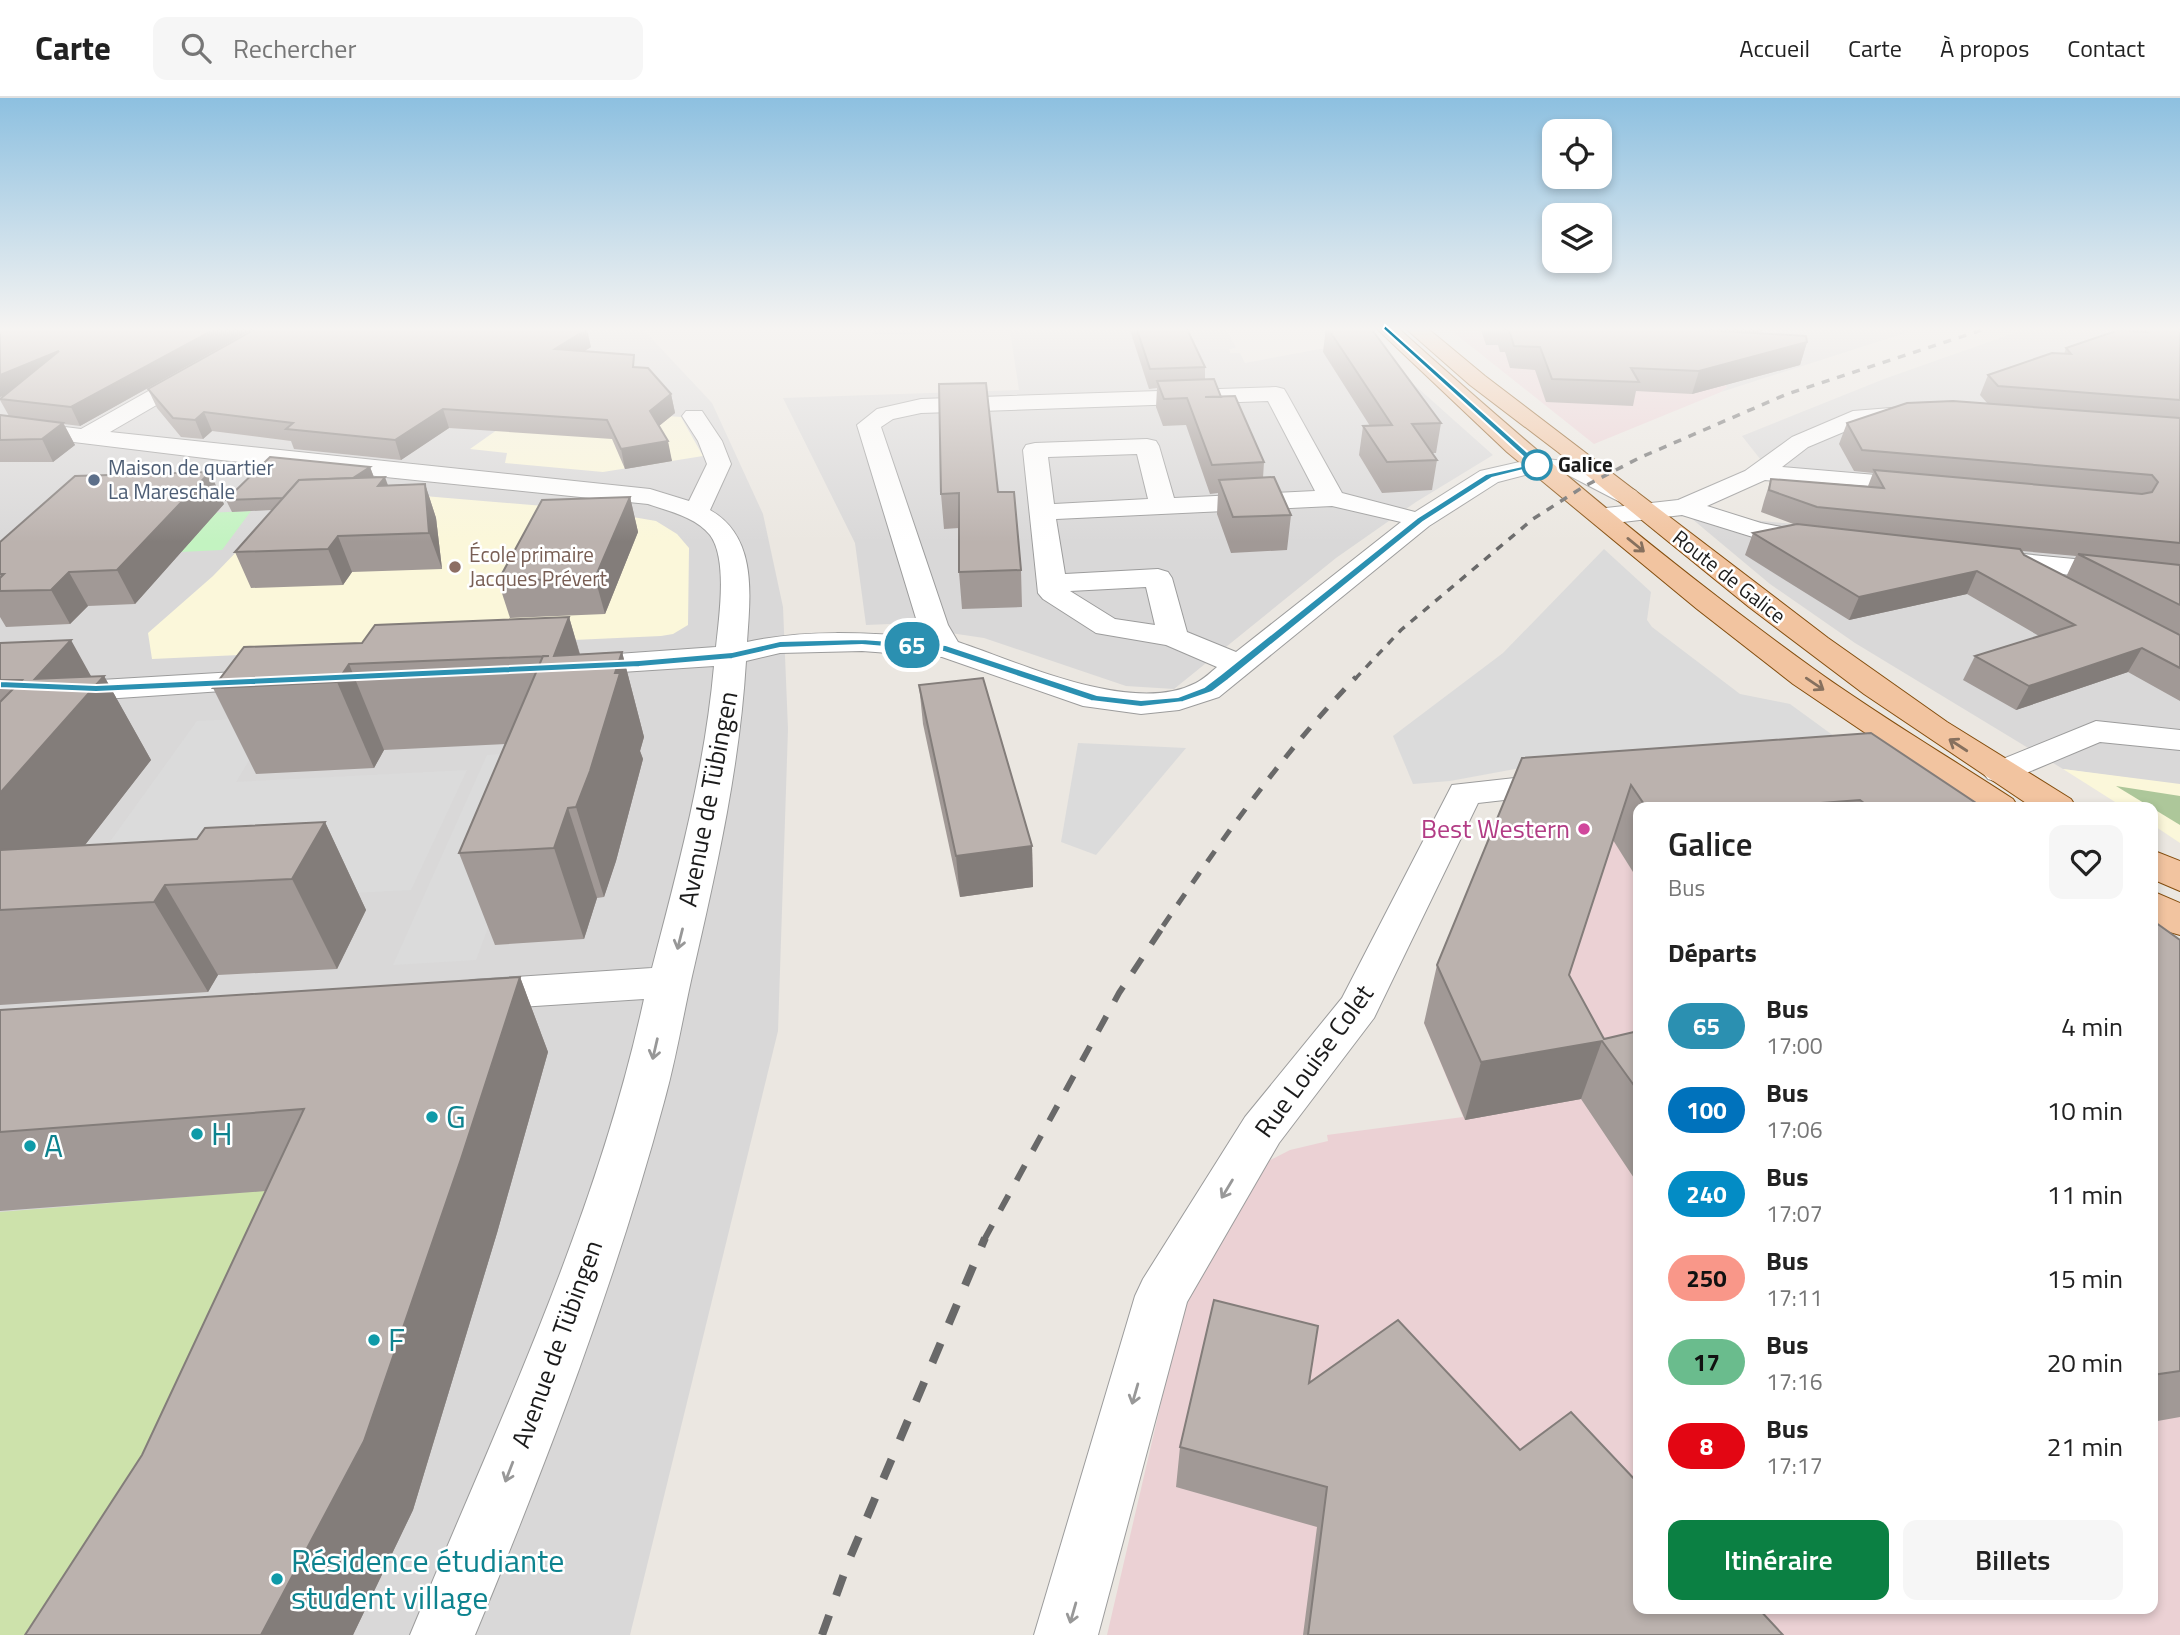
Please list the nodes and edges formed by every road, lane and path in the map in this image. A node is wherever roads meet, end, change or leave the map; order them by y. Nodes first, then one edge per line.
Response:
1 (151, 399) edge
2 (1136, 399) edge
3 (1279, 399) edge
4 (1464, 399) edge
5 (1501, 399) edge
6 (1945, 412) edge
7 (694, 416) dead end
8 (0, 426) edge
9 (86, 436) junction
10 (1537, 465) junction
11 (1758, 472) junction
12 (1952, 489) edge
13 (1332, 498) junction
14 (1637, 503) junction
15 (1163, 506) junction
16 (1683, 507) junction
17 (1042, 512) junction
18 (696, 513) junction
19 (1404, 516) dead end
20 (1601, 517) junction
21 (1842, 544) edge
22 (1965, 556) edge
23 (2006, 561) junction
24 (2180, 578) edge
25 (1052, 583) junction
26 (2068, 593) edge
27 (1173, 638) junction
28 (946, 649) junction
29 (732, 655) junction
30 (1240, 666) junction
31 (546, 667) edge
32 (300, 678) edge
33 (0, 684) edge
34 (96, 689) junction
35 (0, 696) edge
36 (2180, 740) edge
37 (1913, 751) junction
38 (1859, 756) edge
39 (2000, 772) junction
40 (1601, 780) edge
41 (1992, 802) edge
42 (2050, 802) edge
43 (2158, 865) edge
44 (2180, 878) edge
45 (2158, 908) edge
46 (2180, 921) edge
47 (669, 982) junction
48 (440, 998) edge
49 (442, 1635) edge
50 (1066, 1635) edge

1 - 9 street
2 - 28 street
3 - 13 street
4 - 10 main road, Route de Galice
5 - 14 main road, Route de Galice
6 - 11 street
7 - 18 street
8 - 9 street, Avenue de Tübingen
9 - 18 street, Avenue de Tübingen
10 - 14 street
10 - 20 main road, Route de Galice
10 - 30 street
11 - 12 street
11 - 16 street
13 - 15 street
13 - 19 street
14 - 16 street
14 - 20 street
39 -> 14 main road, Route de Galice
15 - 17 street
15 - 17 street
16 - 21 street
17 - 25 street
18 - 29 street, Avenue de Tübingen
20 -> 37 main road, Route de Galice
22 - 23 street
23 - 24 street
23 - 26 street
25 - 27 street
25 - 27 street
27 - 30 street
28 - 29 street
28 - 30 street
29 - 31 street
29 -> 47 street, Avenue de Tübingen
32 - 34 street
33 - 34 street
34 - 35 street
36 - 39 street
37 - 38 street
37 - 41 main road, Route de Galice
39 - 42 main road, Route de Galice
40 -> 50 street, Rue Louise Colet
43 - 44 main road
45 - 46 main road
47 - 48 street
47 -> 49 street, Avenue de Tübingen

